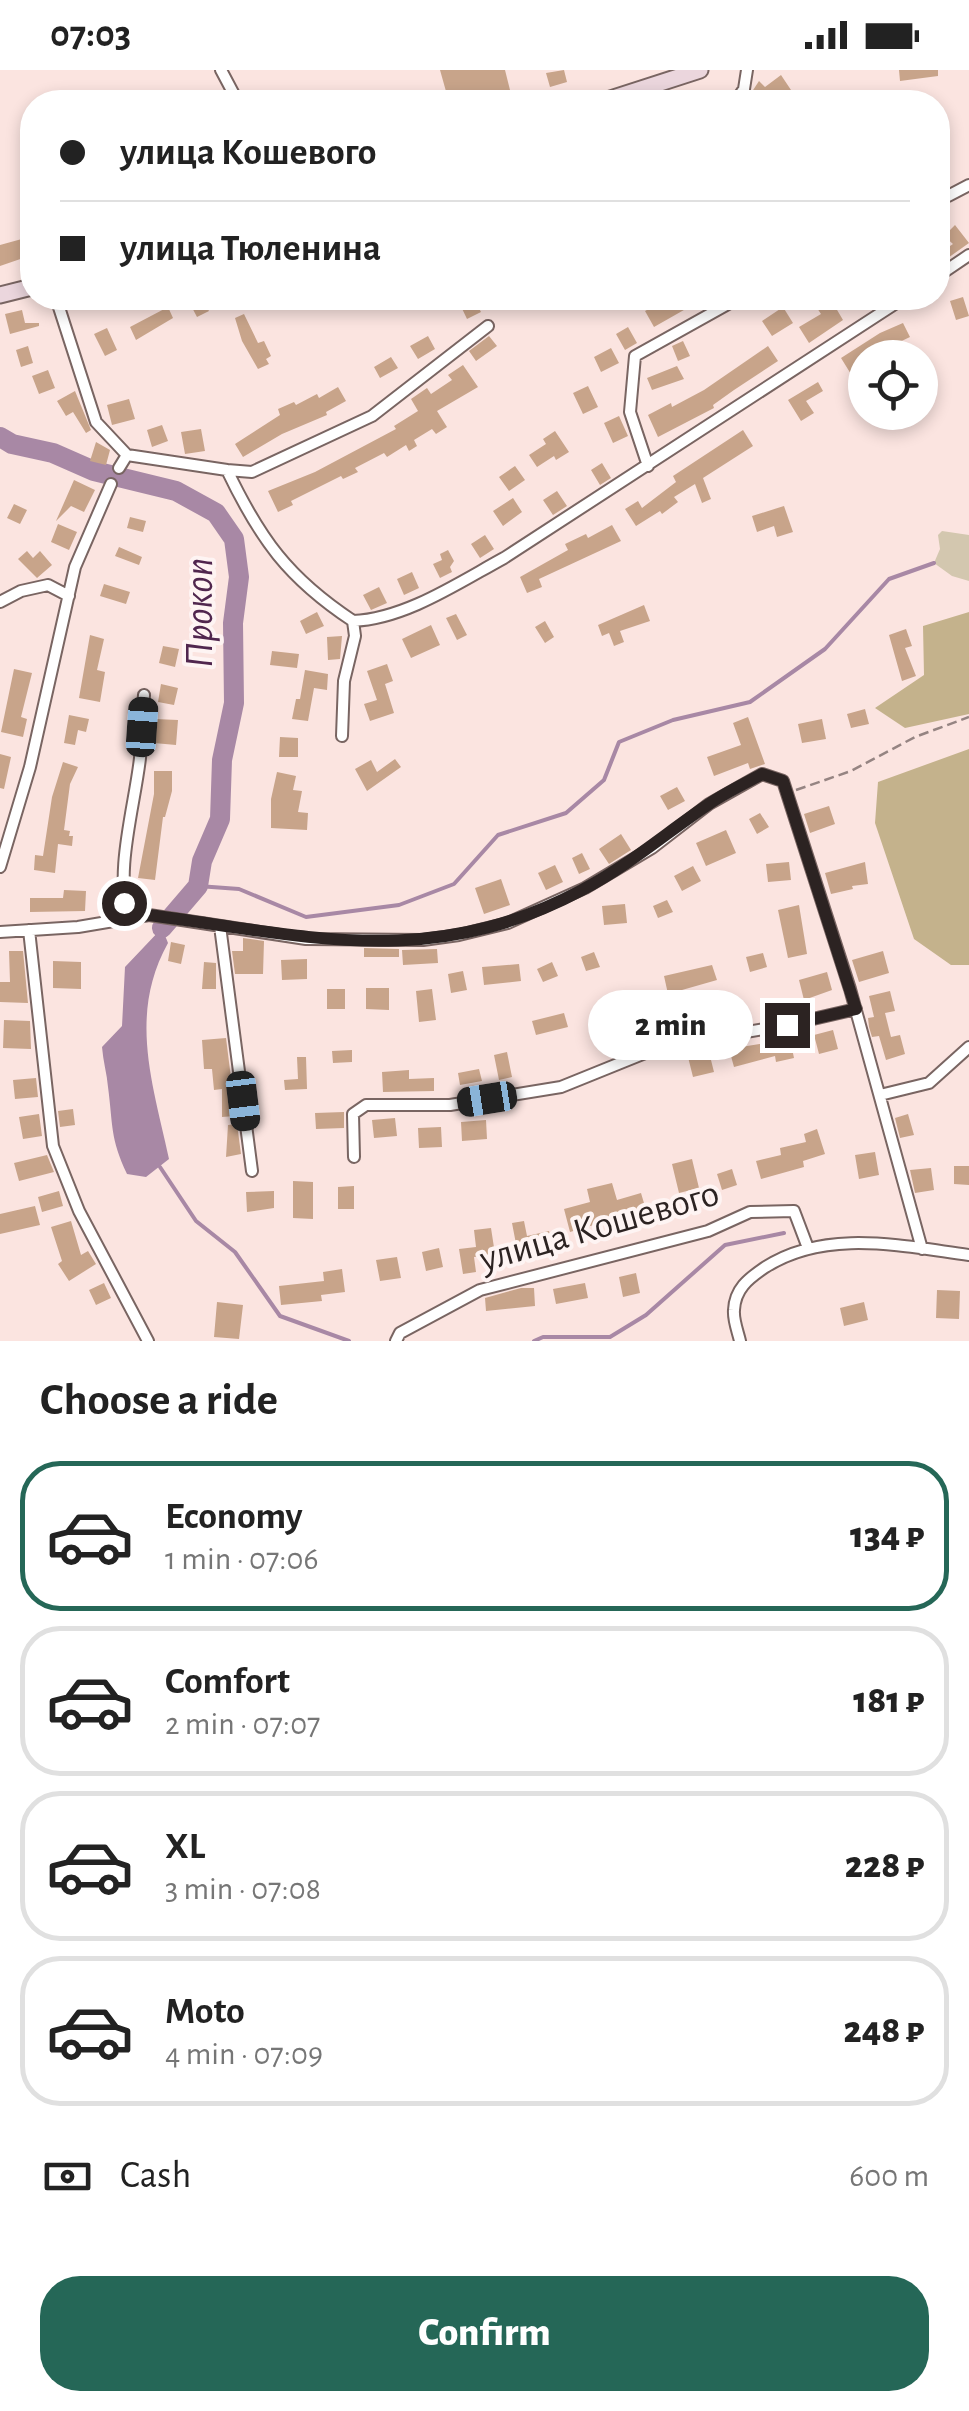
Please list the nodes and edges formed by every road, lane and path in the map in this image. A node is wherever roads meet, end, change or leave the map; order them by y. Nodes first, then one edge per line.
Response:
1 (700, 70) edge
2 (638, 90) edge
3 (60, 310) edge
4 (718, 310) edge
5 (886, 310) edge
6 (488, 326) dead end
7 (127, 455) junction
8 (648, 466) junction
9 (118, 468) dead end
10 (227, 470) junction
11 (111, 484) dead end
12 (69, 596) junction
13 (0, 602) edge
14 (353, 622) junction
15 (144, 696) dead end
16 (969, 717) edge
17 (342, 736) dead end
18 (787, 793) junction
19 (0, 867) edge
20 (130, 919) junction
21 (220, 926) junction
22 (28, 930) junction
23 (0, 932) edge
24 (856, 1009) junction
25 (969, 1047) edge
26 (880, 1094) junction
27 (354, 1157) dead end
28 (252, 1171) dead end
29 (808, 1248) junction
30 (922, 1249) junction
31 (969, 1255) edge
32 (148, 1341) edge
33 (396, 1341) edge
34 (740, 1341) edge

1 - 2 main road
3 - 7 street
4 - 8 street
5 - 8 street
6 - 10 street
7 - 9 street
7 - 10 street
8 - 14 street
10 - 14 street
11 - 12 street
12 - 13 street
12 - 19 street
14 - 17 street
15 - 20 street
16 - 18 path
18 - 21 street
18 - 24 street
20 - 21 street
20 - 22 street
21 - 28 street
22 - 23 street
22 - 32 street
24 - 26 street
24 - 27 street
25 - 26 street
26 - 30 street
29 - 30 street
29 - 33 street, улица Кошевого
29 - 34 street
30 - 31 street

